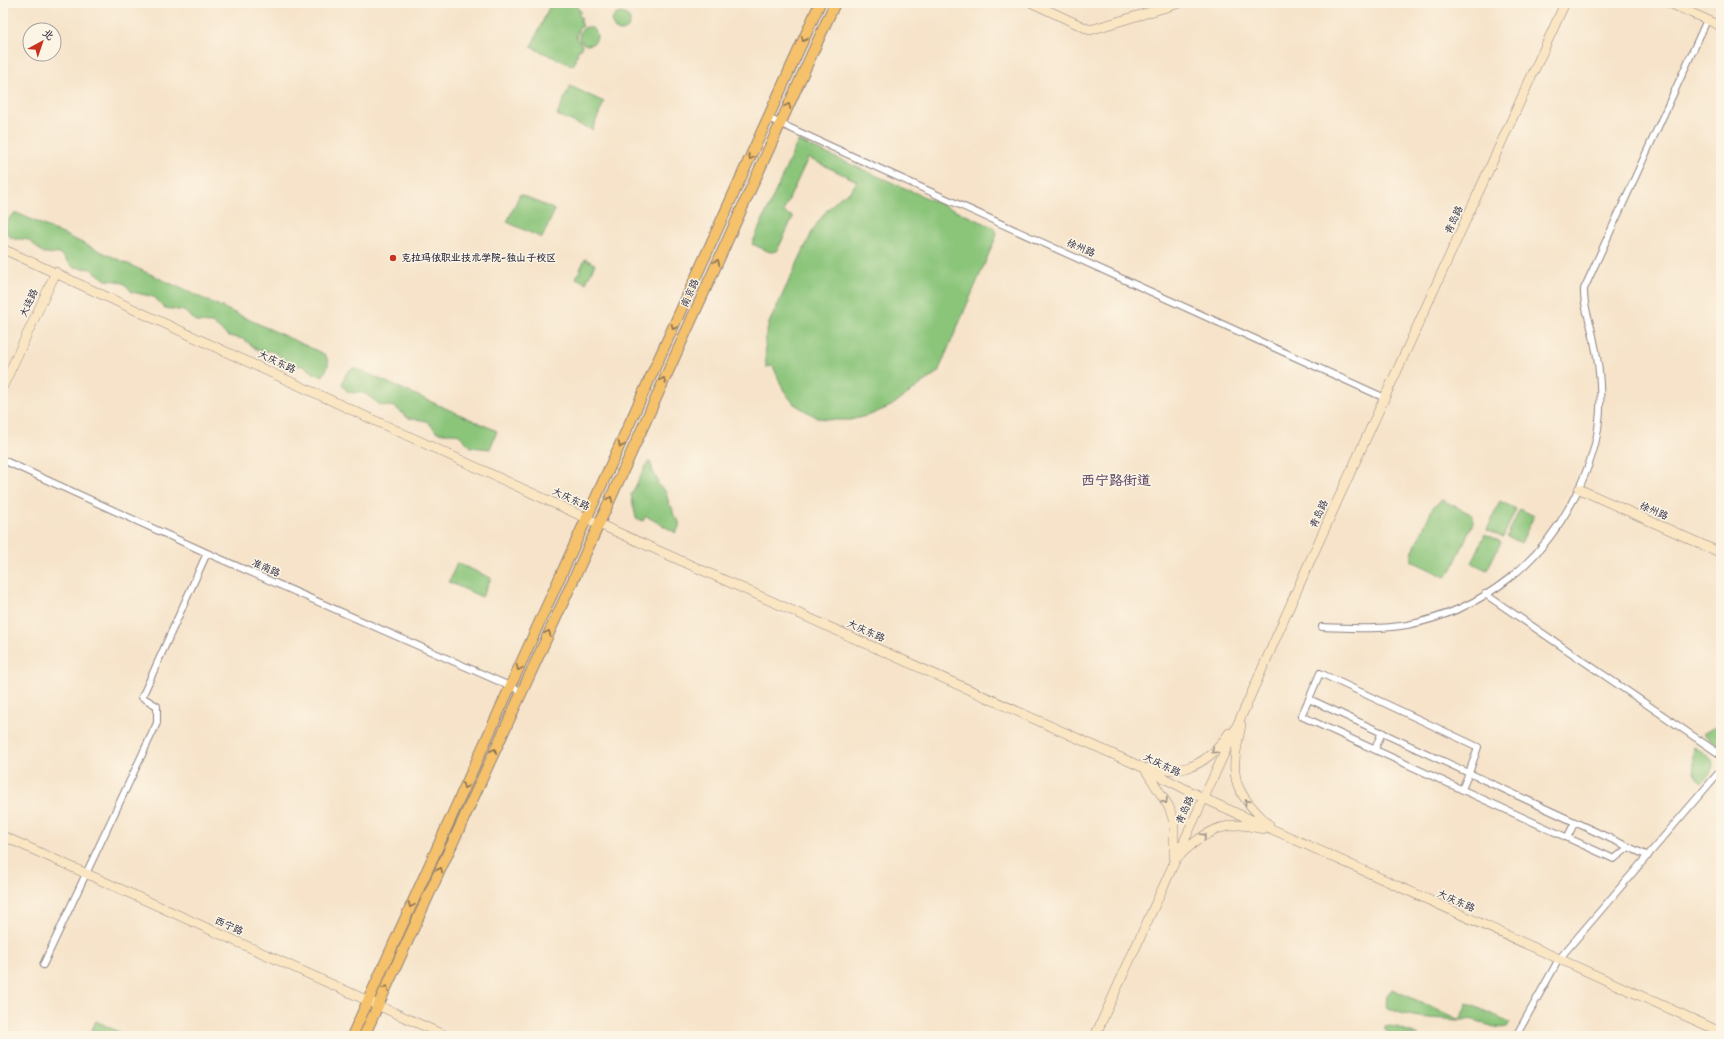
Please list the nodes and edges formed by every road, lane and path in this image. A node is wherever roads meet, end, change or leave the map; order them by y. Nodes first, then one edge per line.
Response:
1 (820, 3) edge
2 (834, 3) edge
3 (1032, 3) edge
4 (1180, 3) edge
5 (1566, 3) edge
6 (1669, 3) edge
7 (1707, 20) junction
8 (1721, 26) edge
9 (768, 118) junction
10 (780, 123) junction
11 (3, 249) edge
12 (56, 272) junction
13 (3, 386) edge
14 (1385, 398) junction
15 (3, 460) edge
16 (1579, 488) junction
17 (586, 518) junction
18 (599, 524) junction
19 (207, 553) junction
20 (1721, 553) edge
21 (1485, 594) junction
22 (1322, 627) dead end
23 (510, 687) junction
24 (521, 691) junction
25 (1309, 699) junction
26 (1245, 708) junction
27 (1382, 732) junction
28 (1375, 749) junction
29 (1721, 755) edge
30 (1144, 768) junction
31 (1721, 770) edge
32 (1470, 773) junction
33 (1462, 789) junction
34 (1203, 798) junction
35 (1575, 822) junction
36 (1274, 830) junction
37 (3, 836) edge
38 (1567, 838) junction
39 (1629, 847) junction
40 (1648, 856) junction
41 (1174, 861) junction
42 (86, 874) junction
43 (1559, 959) junction
44 (43, 965) dead end
45 (368, 1000) junction
46 (378, 1005) junction
47 (1721, 1032) edge
48 (352, 1036) edge
49 (364, 1036) edge
50 (446, 1036) edge
51 (1095, 1036) edge
52 (1516, 1036) edge

1 -> 9 main road, 南京路
10 -> 2 main road, 南京路
3 - 4 street
5 - 14 street, 青岛路
6 - 7 street
7 - 8 street
7 - 16 street
9 - 10 street, 徐州路
9 -> 17 main road, 南京路
10 - 14 street, 徐州路
18 -> 10 main road, 南京路
11 - 12 street, 大庆东路
12 - 13 street, 大连路
12 - 17 street, 大庆东路
14 - 26 street, 青岛路
15 - 19 street, 准南路
16 - 20 street, 徐州路
16 - 21 street
17 - 18 street, 大庆东路
17 -> 23 main road, 南京路
24 -> 18 main road, 南京路
18 - 30 street, 大庆东路
19 - 23 street, 准南路
19 - 42 street
21 - 22 street
21 - 29 street
23 - 24 street, 准南路
23 -> 45 main road, 南京路
46 -> 24 main road, 南京路
25 - 27 street
25 - 28 street
25 - 32 street
26 -> 30 street
26 - 34 street, 青岛路
36 -> 26 street
27 - 28 street
27 - 32 street
28 - 33 street
30 - 34 street, 大庆东路
30 -> 41 street
31 - 40 street
32 - 33 street
32 - 35 street
33 - 38 street
34 - 36 street, 大庆东路
34 - 41 street, 青岛路
35 - 38 street
35 - 39 street
41 -> 36 street
36 - 43 street, 大庆东路
37 - 42 street, 西宁路
38 - 39 street
39 - 40 street
40 - 43 street
41 - 51 street, 青岛路
42 - 44 street
42 - 45 street, 西宁路
43 - 47 street, 大庆东路
43 - 52 street
45 - 46 street, 西宁路
45 - 48 main road, 南京路
46 - 49 main road, 南京路
46 - 50 street, 西宁路

